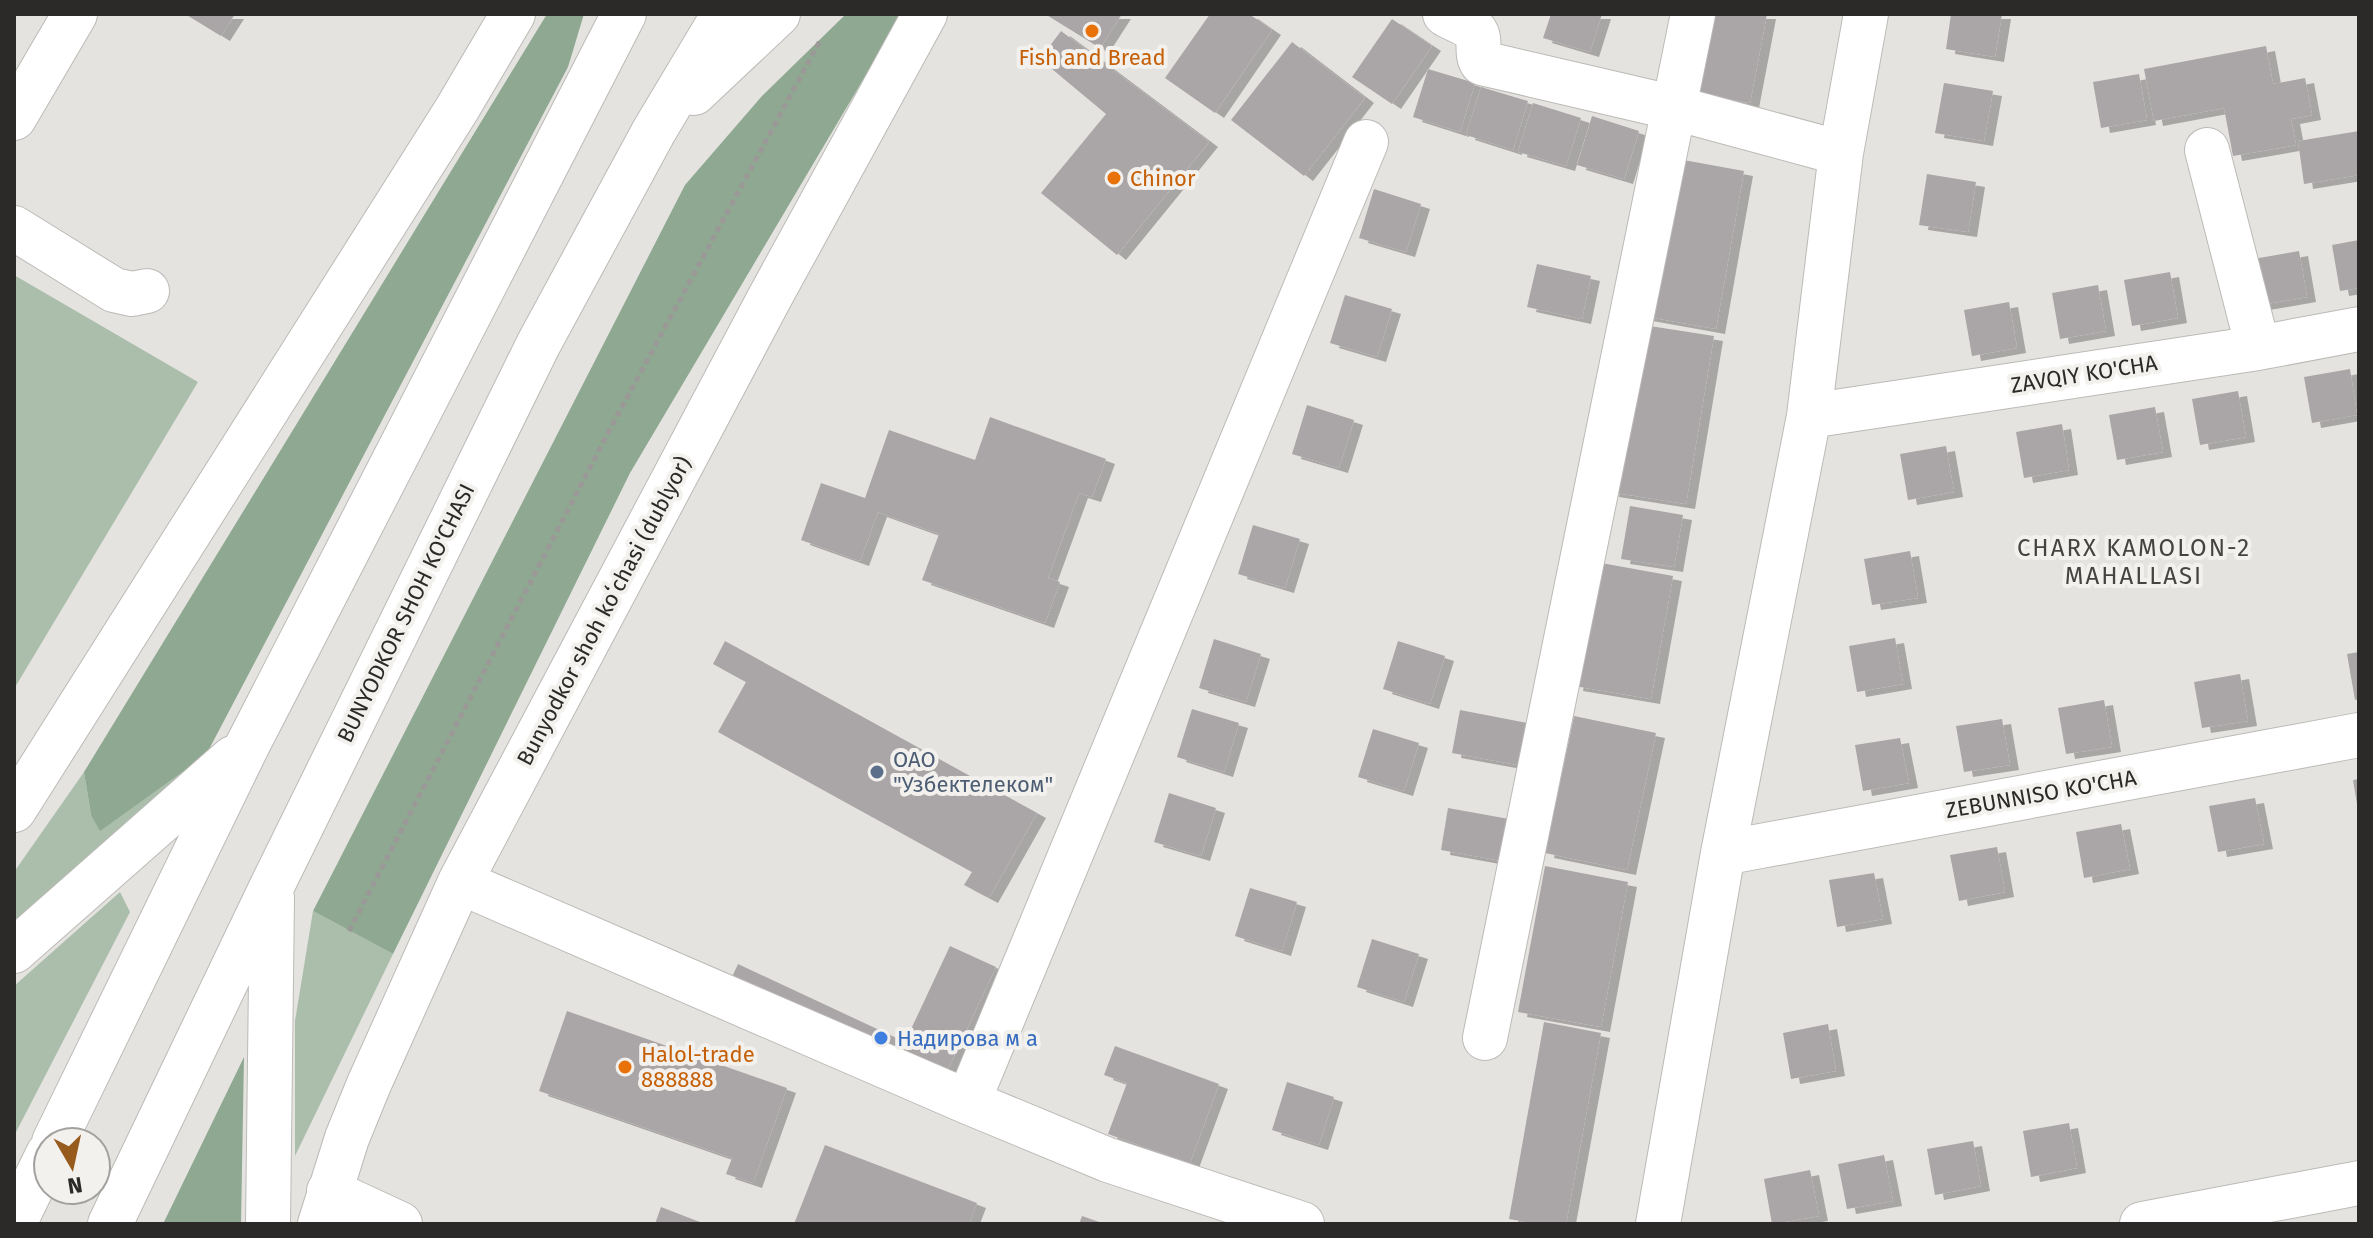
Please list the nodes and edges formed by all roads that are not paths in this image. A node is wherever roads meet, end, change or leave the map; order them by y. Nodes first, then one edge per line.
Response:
1 (75, 14) edge
2 (513, 14) edge
3 (624, 14) edge
4 (724, 14) edge
5 (778, 14) edge
6 (925, 14) edge
7 (1445, 14) edge
8 (1693, 14) edge
9 (1866, 14) edge
10 (1675, 108) junction
11 (14, 118) edge
12 (654, 131) junction
13 (1366, 142) dead end
14 (2207, 150) dead end
15 (1841, 153) junction
16 (14, 228) edge
17 (147, 291) dead end
18 (2359, 329) edge
19 (2258, 348) junction
20 (1809, 416) junction
21 (2359, 735) edge
22 (247, 746) junction
23 (14, 810) edge
24 (1723, 853) junction
25 (460, 882) junction
26 (272, 886) junction
27 (14, 951) edge
28 (1485, 1038) dead end
29 (968, 1102) junction
30 (62, 1126) edge
31 (2359, 1183) edge
32 (32, 1187) edge
33 (324, 1208) edge
34 (14, 1224) edge
35 (110, 1224) edge
36 (268, 1224) edge
37 (400, 1224) edge
38 (1302, 1224) edge
39 (1658, 1224) edge
40 (2142, 1224) edge

1 - 11 street
2 - 23 street
3 - 22 street
4 - 12 street, BUNYODKOR SHOH KO'CHASI
5 - 12 street
6 - 25 street, Bunyodkor shoh koʻchasi (dublyor)
7 - 10 street
8 - 10 street
9 - 15 street
10 - 15 street
10 - 28 street
12 - 26 street, BUNYODKOR SHOH KO'CHASI
13 - 29 street
14 - 19 street
15 - 20 street
16 - 17 street
18 - 19 street, ZAVQIY KO'CHA
19 - 20 street, ZAVQIY KO'CHA
20 - 24 street
21 - 24 street, ZEBUNNISO KO'CHA
22 - 27 street
22 - 30 street
24 - 39 street
25 - 29 street
25 - 33 street, Bunyodkor shoh koʻchasi (dublyor)
26 - 35 street, BUNYODKOR SHOH KO'CHASI
26 - 36 street
29 - 38 street
31 - 40 street
32 - 34 street
33 - 37 street

